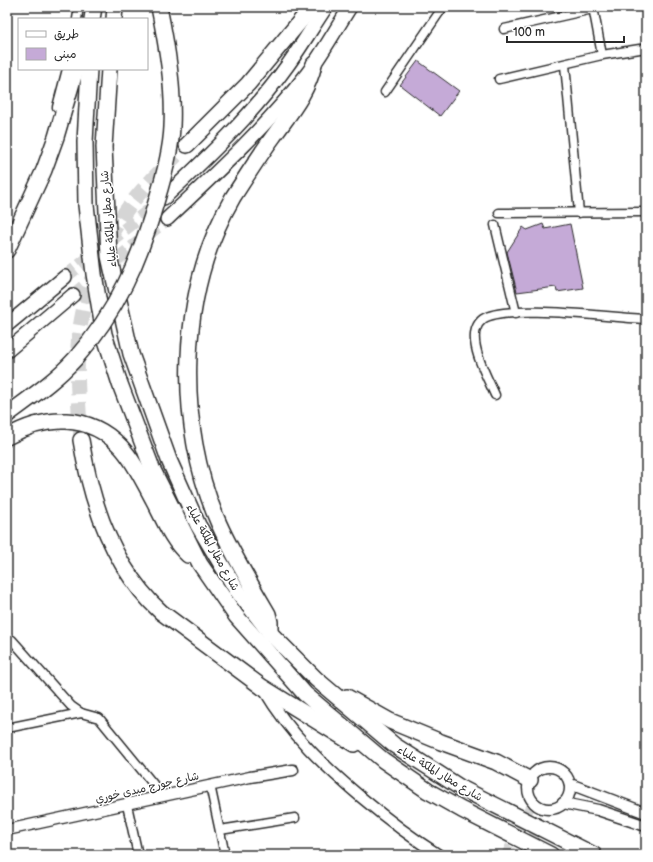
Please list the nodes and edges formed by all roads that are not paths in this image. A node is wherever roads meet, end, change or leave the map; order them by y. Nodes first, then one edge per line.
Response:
1 (79, 7) edge
2 (115, 7) edge
3 (159, 7) edge
4 (312, 7) edge
5 (326, 7) edge
6 (350, 7) edge
7 (442, 7) edge
8 (593, 8) edge
9 (77, 18) edge
10 (114, 18) edge
11 (504, 29) dead end
12 (646, 48) edge
13 (602, 55) junction
14 (314, 64) junction
15 (565, 65) junction
16 (67, 70) edge
17 (76, 70) edge
18 (89, 70) edge
19 (109, 70) edge
20 (499, 79) dead end
21 (385, 92) dead end
22 (187, 145) tunnel mouth
23 (44, 170) junction
24 (164, 198) tunnel mouth
25 (646, 212) edge
26 (499, 213) dead end
27 (579, 213) junction
28 (167, 219) tunnel mouth
29 (495, 225) dead end
30 (7, 250) edge
31 (65, 277) tunnel mouth
32 (73, 295) tunnel mouth
33 (516, 313) junction
34 (646, 320) edge
35 (7, 325) edge
36 (7, 351) edge
37 (495, 396) dead end
38 (7, 415) edge
39 (7, 436) edge
40 (81, 440) tunnel mouth
41 (200, 564) junction
42 (270, 633) junction
43 (7, 637) edge
44 (316, 679) junction
45 (262, 687) junction
46 (81, 713) junction
47 (7, 728) edge
48 (383, 760) junction
49 (293, 770) dead end
50 (530, 780) junction
51 (570, 784) junction
52 (210, 785) junction
53 (163, 796) junction
54 (564, 802) junction
55 (127, 805) junction
56 (646, 813) edge
57 (295, 818) dead end
58 (646, 826) edge
59 (7, 830) edge
60 (220, 830) junction
61 (138, 855) edge
62 (225, 855) edge
63 (439, 855) edge
64 (551, 855) edge
65 (594, 855) edge

1 - 9 street
2 - 10 highway
3 - 38 highway, bridge
4 - 22 highway
5 - 24 main road
6 - 14 main road
7 - 21 street
8 - 11 street
8 - 13 street
12 - 13 street
13 - 15 street
14 - 28 main road
14 - 42 highway
15 - 20 street
15 - 27 street
16 - 23 street
17 - 23 highway
18 - 41 highway, شارع مطار الملكة علياء
19 - 42 highway, شارع مطار الملكة علياء
23 - 30 highway
25 - 27 street
26 - 27 street
29 - 33 street
31 - 35 main road
32 - 36 main road
33 - 34 street
33 - 37 street
39 - 41 highway
40 - 45 highway
41 - 48 highway, شارع مطار الملكة علياء
42 - 44 highway, شارع مطار الملكة علياء
43 - 46 street
44 - 50 highway
44 - 65 highway, شارع مطار الملكة علياء
45 - 48 highway
45 - 63 street
46 - 47 street
46 - 53 street
48 - 64 highway, شارع مطار الملكة علياء
49 - 52 street, شارع جورج مبدى خوري
50 - 51 street
50 - 54 street
51 - 54 street
51 - 56 street
52 - 53 street, شارع جورج مبدى خوري
52 - 60 street
53 - 55 street, شارع جورج مبدى خوري
54 - 58 street
55 - 59 street, شارع جورج مبدى خوري
55 - 61 street
57 - 60 street
60 - 62 street

